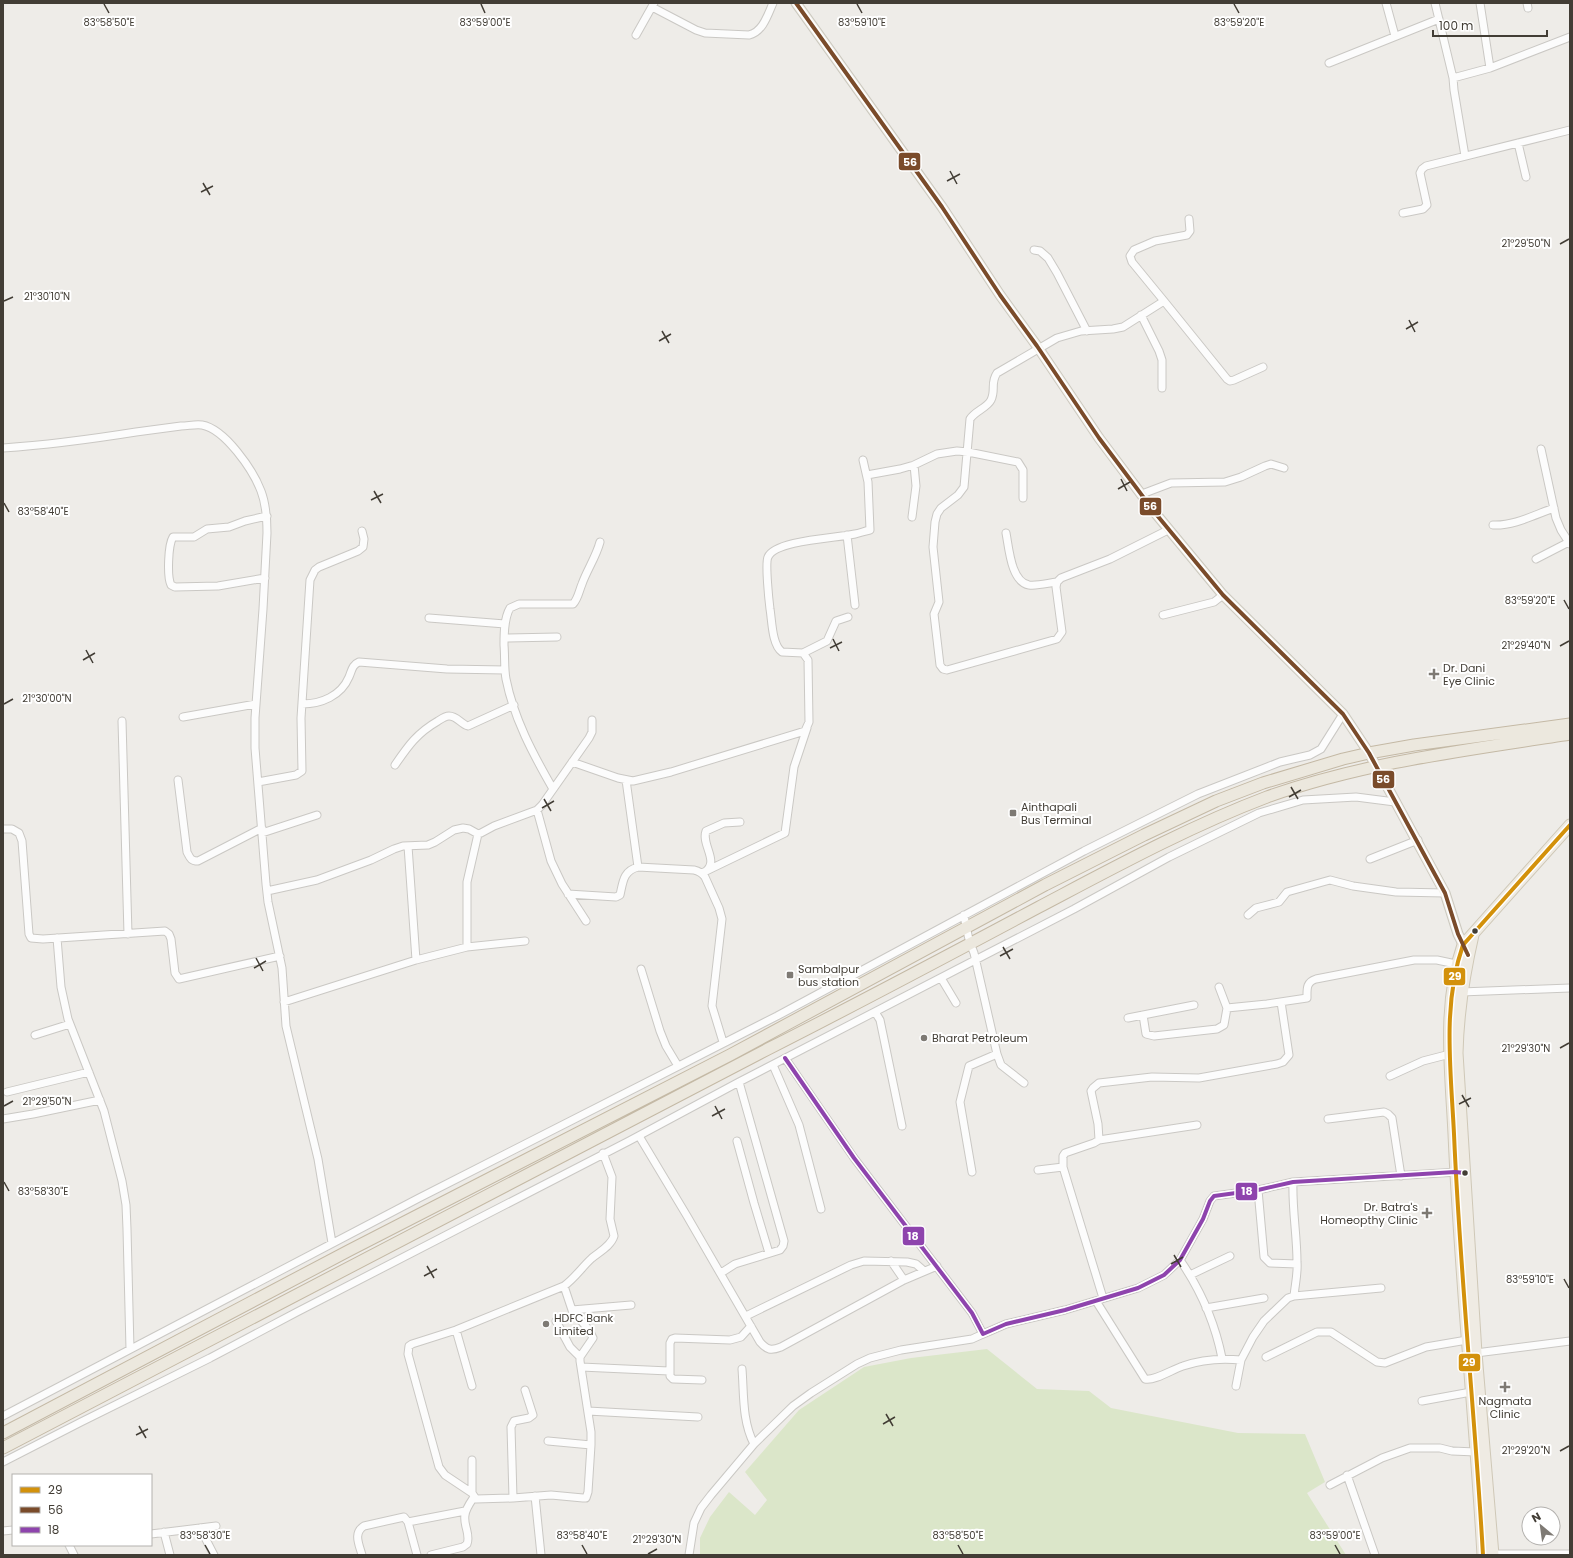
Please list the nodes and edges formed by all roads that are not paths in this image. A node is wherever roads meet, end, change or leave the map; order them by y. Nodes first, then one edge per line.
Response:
1 (773, 3) edge
2 (796, 3) edge
3 (1386, 3) edge
4 (1435, 3) edge
5 (1480, 3) edge
6 (653, 5) edge
7 (1439, 19) junction
8 (636, 35) dead end
9 (1395, 36) junction
10 (1570, 37) edge
11 (1328, 63) dead end
12 (1490, 68) junction
13 (1453, 78) junction
14 (1570, 130) edge
15 (1518, 143) junction
16 (1465, 156) junction
17 (1526, 177) dead end
18 (1403, 213) dead end
19 (1189, 219) dead end
20 (1034, 250) dead end
21 (1160, 304) junction
22 (1141, 315) junction
23 (1087, 330) junction
24 (1040, 349) junction
25 (1263, 367) dead end
26 (1162, 388) dead end
27 (3, 448) edge
28 (1541, 449) dead end
29 (968, 452) junction
30 (863, 460) dead end
31 (914, 465) junction
32 (1284, 468) dead end
33 (867, 475) junction
34 (1142, 494) junction
35 (1023, 498) dead end
36 (1554, 508) junction
37 (267, 516) junction
38 (912, 517) dead end
39 (1493, 525) dead end
40 (1168, 530) junction
41 (362, 531) dead end
42 (1006, 533) dead end
43 (847, 535) junction
44 (600, 542) dead end
45 (1570, 543) edge
46 (1536, 559) dead end
47 (265, 578) junction
48 (1057, 582) junction
49 (1223, 595) junction
50 (855, 605) dead end
51 (1163, 615) dead end
52 (848, 617) dead end
53 (429, 618) dead end
54 (505, 624) junction
55 (556, 637) dead end
56 (504, 638) junction
57 (803, 653) junction
58 (505, 670) junction
59 (256, 704) junction
60 (302, 704) junction
61 (514, 705) junction
62 (1343, 714) junction
63 (183, 717) dead end
64 (592, 720) dead end
65 (122, 721) dead end
66 (1570, 724) edge
67 (807, 728) junction
68 (1570, 734) edge
69 (1369, 753) junction
70 (572, 762) junction
71 (395, 765) dead end
72 (1376, 766) junction
73 (178, 780) dead end
74 (626, 780) junction
75 (258, 782) junction
76 (553, 789) junction
77 (1395, 802) junction
78 (537, 810) junction
79 (317, 815) dead end
80 (740, 822) dead end
81 (1570, 825) edge
82 (3, 829) edge
83 (262, 830) junction
84 (478, 834) junction
85 (1418, 840) junction
86 (408, 846) junction
87 (1370, 859) dead end
88 (638, 867) junction
89 (702, 874) junction
90 (267, 891) junction
91 (1445, 893) junction
92 (568, 894) junction
93 (964, 915) junction
94 (1248, 915) dead end
95 (586, 921) dead end
96 (966, 928) junction
97 (128, 934) junction
98 (1473, 934) junction
99 (57, 938) junction
100 (525, 940) dead end
101 (969, 944) junction
102 (1463, 945) junction
103 (467, 947) junction
104 (1468, 955) junction
105 (280, 956) junction
106 (416, 960) junction
107 (975, 960) junction
108 (1456, 964) junction
109 (640, 969) dead end
110 (941, 978) junction
111 (1219, 987) dead end
112 (1570, 988) edge
113 (1461, 992) junction
114 (284, 1002) junction
115 (1281, 1002) junction
116 (956, 1003) dead end
117 (1194, 1005) dead end
118 (1226, 1008) junction
119 (875, 1012) junction
120 (1143, 1015) junction
121 (1128, 1018) dead end
122 (70, 1024) junction
123 (35, 1035) dead end
124 (723, 1042) junction
125 (997, 1054) junction
126 (1450, 1054) junction
127 (785, 1058) junction
128 (773, 1064) junction
129 (678, 1066) junction
130 (88, 1072) junction
131 (1390, 1076) dead end
132 (739, 1082) junction
133 (1024, 1083) dead end
134 (7, 1092) dead end
135 (100, 1100) junction
136 (3, 1119) edge
137 (1328, 1119) dead end
138 (902, 1126) dead end
139 (1197, 1126) dead end
140 (638, 1136) junction
141 (1099, 1140) junction
142 (737, 1141) dead end
143 (603, 1154) junction
144 (1063, 1167) junction
145 (1038, 1170) dead end
146 (972, 1172) dead end
147 (1460, 1172) junction
148 (1400, 1176) junction
149 (1293, 1182) junction
150 (1258, 1190) junction
151 (822, 1209) dead end
152 (332, 1243) junction
153 (769, 1254) junction
154 (1230, 1256) dead end
155 (1180, 1260) junction
156 (891, 1261) junction
157 (1297, 1264) junction
158 (937, 1266) junction
159 (924, 1271) junction
160 (721, 1273) junction
161 (1190, 1275) junction
162 (904, 1280) junction
163 (564, 1286) junction
164 (1381, 1288) dead end
165 (1294, 1296) junction
166 (1103, 1298) junction
167 (1264, 1298) dead end
168 (1096, 1301) junction
169 (631, 1306) dead end
170 (1206, 1308) junction
171 (572, 1310) junction
172 (746, 1316) junction
173 (556, 1321) dead end
174 (751, 1326) junction
175 (456, 1330) junction
176 (983, 1334) junction
177 (1467, 1340) junction
178 (1570, 1341) edge
179 (130, 1349) junction
180 (1476, 1352) junction
181 (580, 1357) junction
182 (1266, 1357) dead end
183 (1222, 1358) junction
184 (1241, 1360) junction
185 (581, 1367) junction
186 (742, 1369) dead end
187 (669, 1371) junction
188 (702, 1380) dead end
189 (472, 1386) dead end
190 (1236, 1386) dead end
191 (525, 1390) dead end
192 (1471, 1392) junction
193 (1422, 1401) dead end
194 (588, 1411) junction
195 (3, 1416) edge
196 (698, 1417) dead end
197 (3, 1433) edge
198 (548, 1441) dead end
199 (754, 1444) junction
200 (591, 1445) junction
201 (3, 1448) edge
202 (1476, 1452) junction
203 (472, 1460) dead end
204 (3, 1462) edge
205 (1348, 1475) junction
206 (1330, 1485) dead end
207 (473, 1495) junction
208 (535, 1496) junction
209 (513, 1498) junction
210 (466, 1511) junction
211 (408, 1522) junction
212 (216, 1526) dead end
213 (200, 1528) junction
214 (164, 1532) junction
215 (152, 1534) edge
216 (70, 1546) edge
217 (1569, 1554) edge
218 (74, 1555) edge
219 (170, 1555) edge
220 (214, 1555) edge
221 (362, 1555) edge
222 (417, 1555) edge
223 (431, 1555) edge
224 (541, 1555) edge
225 (688, 1555) edge
226 (1375, 1555) edge
227 (1490, 1555) edge

1 - 6 street
2 - 24 main road
3 - 9 street
4 - 7 street
5 - 12 street
6 - 8 street
7 - 9 street
7 - 13 street
9 - 11 street
10 - 12 street
12 - 13 street
13 - 16 street
14 - 15 street
15 - 16 street
15 - 17 street
16 - 18 street
19 - 21 street
20 - 23 street
21 - 22 street
21 - 25 street
22 - 23 street
22 - 26 street
23 - 24 street
24 - 29 street
24 - 34 main road
27 - 37 street
28 - 36 street
29 - 31 street
29 - 35 street
29 - 48 street
30 - 33 street
31 - 33 street
31 - 38 street
32 - 34 street
33 - 43 street
34 - 40 main road
36 - 39 street
36 - 45 street
37 - 47 street
37 - 47 street
40 - 48 street
40 - 49 main road
41 - 60 street
42 - 48 street
43 - 50 street
43 - 57 street
44 - 54 street
45 - 46 street
47 - 59 street
49 - 51 street
49 - 62 main road
52 - 57 street
53 - 54 street
54 - 56 street
55 - 56 street
56 - 58 street
57 - 67 street
58 - 60 street
58 - 61 street
59 - 63 street
59 - 75 street
60 - 75 street
61 - 71 street
61 - 76 street
62 - 69 main road
62 - 93 street
64 - 70 street
65 - 97 street
66 - 69 highway
67 - 74 street
67 - 89 street
68 - 72 highway
69 - 72 main road
69 - 96 highway
70 - 74 street
70 - 76 street
72 - 77 main road
72 - 101 highway
73 - 83 street
74 - 88 street
75 - 83 street
76 - 78 street
77 - 85 main road
77 - 107 street
78 - 84 street
78 - 92 street
79 - 83 street
80 - 89 street
81 - 98 main road
82 - 99 street
83 - 90 street
84 - 86 street
84 - 103 street
85 - 87 street
85 - 91 main road
86 - 90 street
86 - 106 street
88 - 89 street
88 - 92 street
89 - 124 street
90 - 105 street
91 - 94 street
91 - 102 main road
92 - 95 street
93 - 96 street
93 - 124 street
96 - 101 street
96 - 197 highway
97 - 99 street
97 - 105 street
98 - 102 main road
98 - 104 main road
99 - 122 street
100 - 103 street
101 - 107 street
101 - 201 highway
102 - 104 main road
102 - 108 main road
103 - 106 street
104 - 113 main road
105 - 114 street
106 - 114 street
107 - 110 street
107 - 125 street
108 - 115 street
108 - 126 main road
109 - 129 street
110 - 116 street
110 - 119 street
111 - 118 street
112 - 113 street
113 - 147 main road
114 - 152 street
115 - 118 street
115 - 141 street
117 - 120 street
118 - 120 street
119 - 127 street
119 - 138 street
120 - 121 street
122 - 123 street
122 - 130 street
124 - 129 street
125 - 133 street
125 - 146 street
126 - 131 street
126 - 147 main road
127 - 128 street
127 - 158 street
128 - 132 street
128 - 151 street
129 - 152 street
130 - 134 street
130 - 135 street
132 - 140 street
132 - 153 street
135 - 136 street
135 - 179 street
137 - 148 street
139 - 141 street
140 - 143 street
140 - 160 street
141 - 144 street
142 - 153 street
143 - 163 street
143 - 204 street
144 - 145 street
144 - 166 street
147 - 148 street
147 - 177 main road
147 - 180 main road
148 - 149 street
149 - 150 street
149 - 157 street
150 - 155 street
150 - 157 street
152 - 179 street
153 - 160 street
154 - 161 street
155 - 161 street
155 - 166 street
156 - 159 street
156 - 162 street
156 - 172 street
157 - 165 street
158 - 159 street
158 - 176 street
159 - 162 street
160 - 172 street
161 - 170 street
162 - 174 street
163 - 171 street
163 - 175 street
164 - 165 street
165 - 184 street
166 - 168 street
167 - 170 street
168 - 176 street
168 - 183 street
169 - 171 street
170 - 183 street
171 - 181 street
172 - 174 street
173 - 181 street
174 - 187 street
175 - 189 street
175 - 207 street
176 - 199 street
177 - 182 street
177 - 192 main road
178 - 180 street
179 - 195 street
180 - 227 main road
181 - 185 street
183 - 184 street
184 - 190 street
185 - 187 street
185 - 194 street
186 - 199 street
187 - 188 street
191 - 209 street
192 - 193 street
192 - 202 main road
194 - 196 street
194 - 200 street
198 - 200 street
199 - 225 street
200 - 208 street
202 - 205 street
202 - 227 main road
203 - 207 street
205 - 206 street
205 - 226 street
207 - 209 street
207 - 210 street
208 - 209 street
208 - 224 street
210 - 211 street
210 - 223 street
211 - 221 street
211 - 222 street
212 - 213 street
213 - 214 street
213 - 220 street
214 - 215 street
214 - 219 street
216 - 218 street
217 - 227 street

